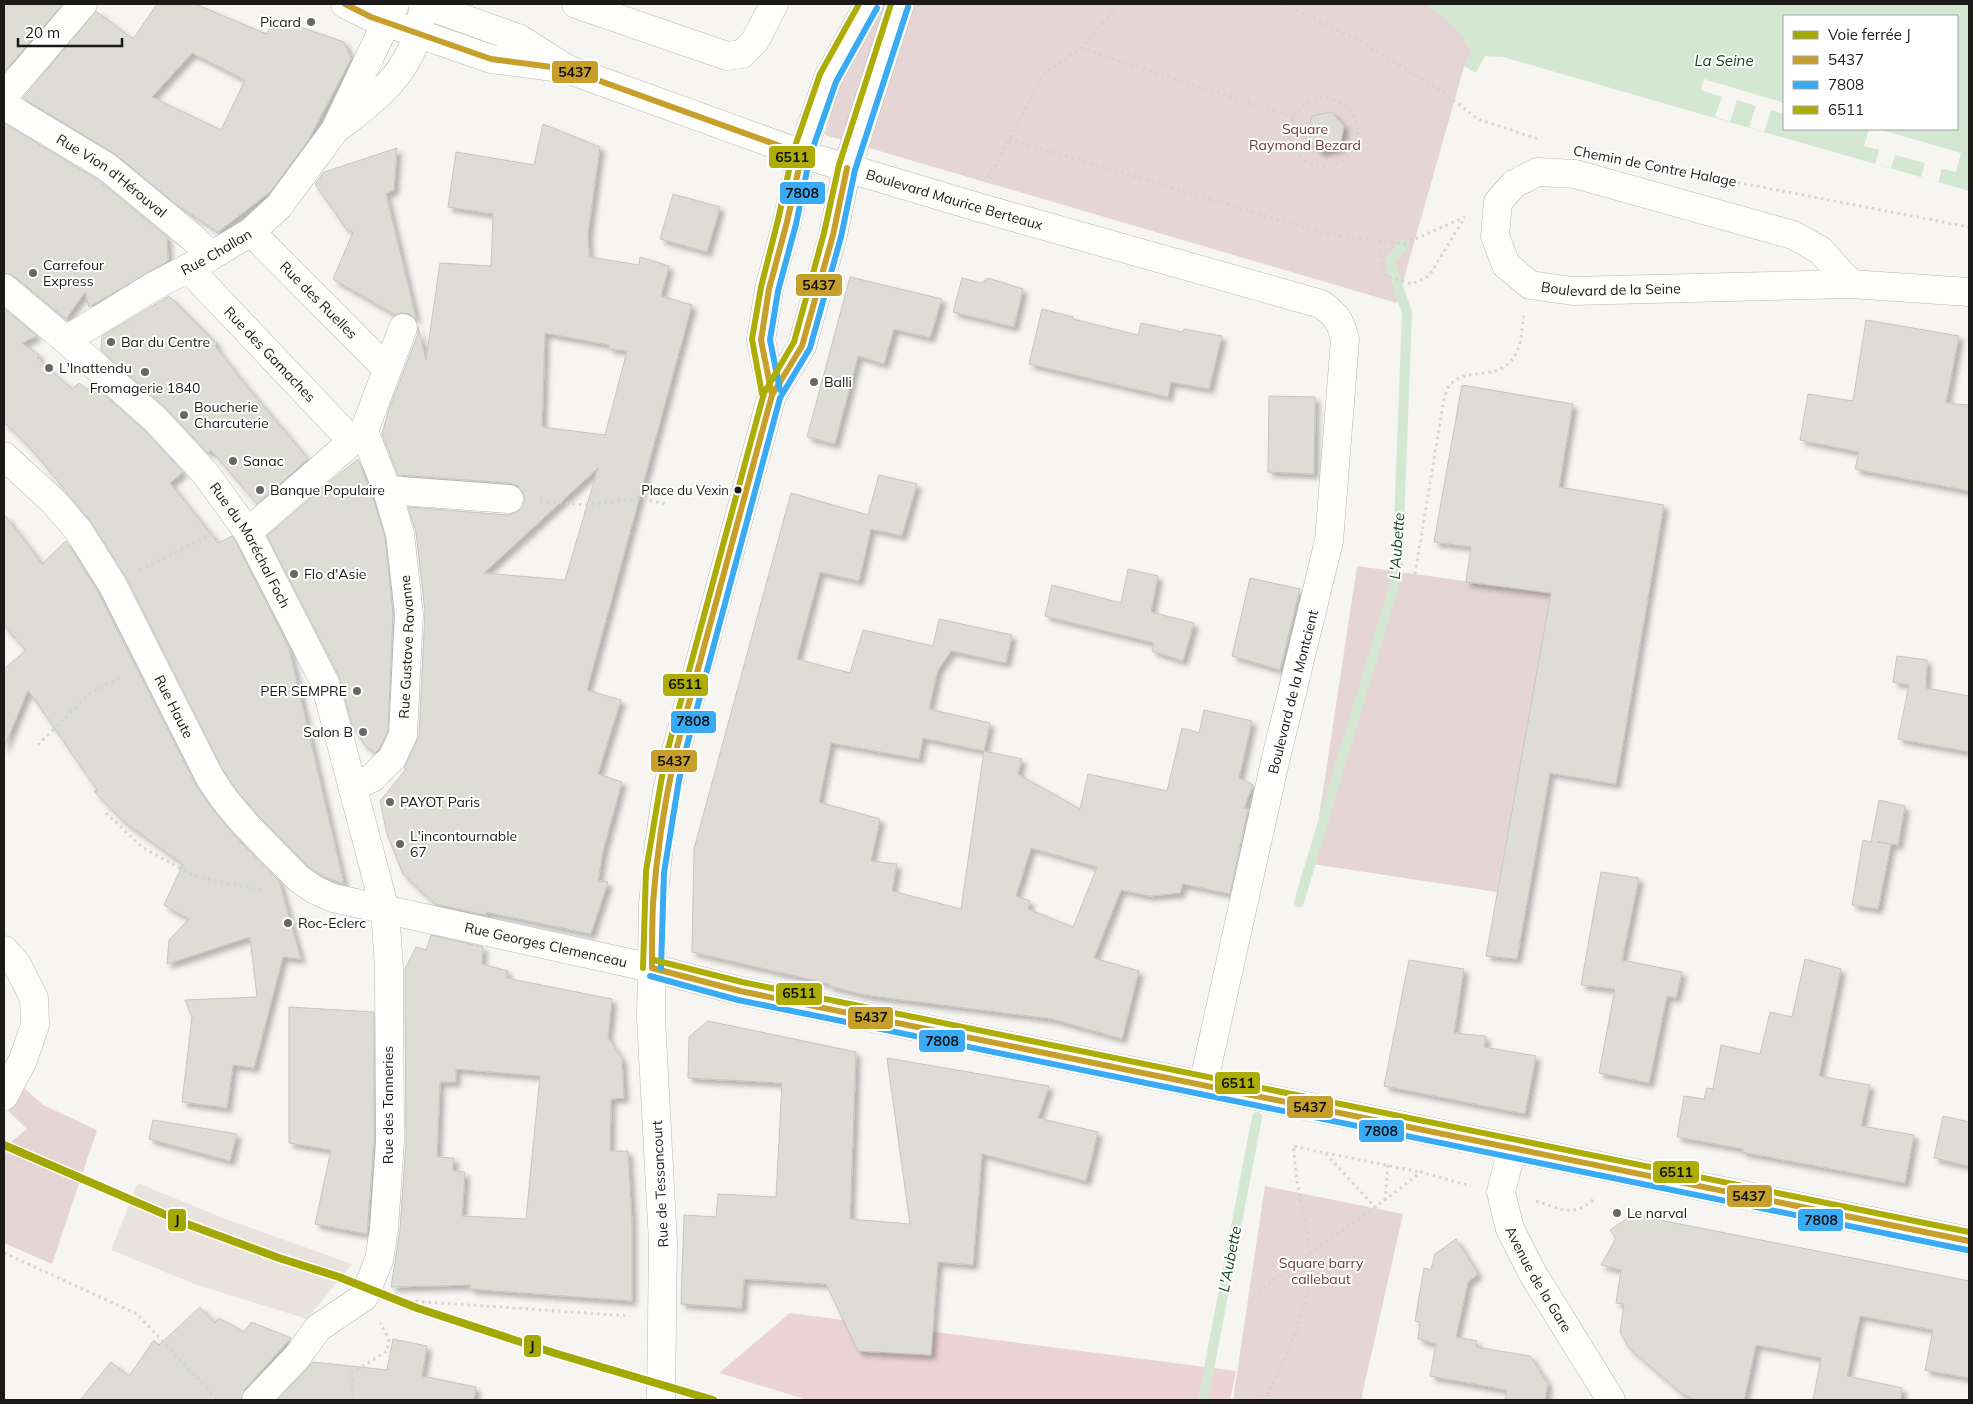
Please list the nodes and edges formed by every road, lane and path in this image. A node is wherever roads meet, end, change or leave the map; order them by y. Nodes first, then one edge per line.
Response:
1 (83, 4) edge
2 (345, 4) edge
3 (424, 4) edge
4 (576, 4) edge
5 (774, 4) edge
6 (868, 4) edge
7 (900, 4) edge
8 (1115, 4) edge
9 (1284, 4) edge
10 (640, 14) edge
11 (401, 22) edge
12 (1081, 48) junction
13 (567, 69) junction
14 (4, 96) edge
15 (4, 105) edge
16 (1293, 117) junction
17 (1009, 139) junction
18 (1540, 139) dead end
19 (802, 154) junction
20 (847, 168) junction
21 (986, 178) dead end
22 (1720, 179) dead end
23 (1498, 202) junction
24 (1465, 217) junction
25 (1969, 227) edge
26 (251, 232) junction
27 (1379, 242) junction
28 (199, 262) junction
29 (1850, 284) junction
30 (1530, 285) junction
31 (4, 288) edge
32 (1969, 292) edge
33 (1321, 304) joint
34 (403, 328) dead end
35 (66, 340) junction
36 (387, 369) junction
37 (772, 395) junction
38 (358, 436) junction
39 (4, 456) edge
40 (387, 490) junction
41 (509, 499) joint
42 (667, 504) dead end
43 (244, 526) junction
44 (1414, 574) dead end
45 (112, 584) junction
46 (150, 661) junction
47 (38, 745) dead end
48 (352, 787) junction
49 (106, 812) dead end
50 (315, 890) junction
51 (385, 910) junction
52 (10, 957) edge
53 (652, 968) junction
54 (1203, 1085) junction
55 (4, 1096) edge
56 (1512, 1148) junction
57 (1325, 1153) junction
58 (4, 1157) edge
59 (1388, 1166) junction
60 (67, 1170) dead end
61 (1421, 1172) dead end
62 (1386, 1200) dead end
63 (1969, 1240) edge
64 (4, 1247) edge
65 (1310, 1253) junction
66 (5, 1254) edge
67 (1258, 1292) dead end
68 (364, 1297) junction
69 (663, 1318) junction
70 (218, 1400) edge
71 (256, 1400) edge
72 (353, 1400) edge
73 (661, 1400) edge
74 (1263, 1400) edge
75 (1611, 1400) edge

1 - 14 street
2 - 11 street, Boulevard Maurice Berteaux
3 - 11 street, Rue Challan
3 - 13 street, Boulevard Maurice Berteaux
4 - 10 street
5 - 10 street
6 - 19 street
7 - 20 street
8 - 12 path
9 - 18 path
11 - 13 street, Boulevard Maurice Berteaux
11 - 26 street, Rue Challan
12 - 16 path
12 - 17 path
13 - 19 street, Boulevard Maurice Berteaux
15 - 28 street, Rue Vion d'Hérouval
16 - 16 path
17 - 21 path
17 - 27 path
19 - 20 street, Boulevard Maurice Berteaux
19 - 37 street
20 - 33 street, Boulevard Maurice Berteaux
20 - 37 street
22 - 25 path, Chemin de Contre Halage
23 - 24 path
23 - 29 street
23 - 30 street, Boulevard de la Seine
24 - 27 path
24 - 27 path
26 - 28 street, Rue Challan
26 - 36 street, Rue des Ruelles
28 - 35 street, Rue Challan
28 - 38 street, Rue des Gamaches
29 - 30 street, Boulevard de la Seine
29 - 32 street, Boulevard de la Seine
30 - 44 path
31 - 35 street, Rue du Maréchal Foch
33 - 54 street, Boulevard de la Montcient
34 - 36 street
35 - 43 street, Rue du Maréchal Foch
36 - 38 street
37 - 53 street, Rue de Tessancourt
38 - 40 street, Rue Gustave Ravanne
38 - 43 street
39 - 45 street, Rue Haute
40 - 41 street
40 - 48 street, Rue Gustave Ravanne
41 - 42 path
43 - 45 path
43 - 48 street, Rue du Maréchal Foch
45 - 46 street, Rue Haute
46 - 47 path
46 - 50 street, Rue Haute
48 - 51 street, Rue du Maréchal Foch
49 - 50 path
50 - 51 street, Rue Haute
51 - 53 street, Rue Georges Clemenceau
51 - 68 street, Rue des Tanneries
52 - 55 street
53 - 54 street, Rue Georges Clemenceau
53 - 69 street, Rue de Tessancourt
54 - 56 street, Rue Georges Clemenceau
56 - 63 street, Rue Georges Clemenceau
56 - 75 street, Avenue de la Gare
57 - 59 path
57 - 65 path
57 - 65 path
58 - 60 path
59 - 61 path
59 - 62 path
64 - 66 path
65 - 67 path
65 - 74 path
66 - 70 path
68 - 69 path
68 - 71 street
68 - 72 path
69 - 73 street, Rue de Tessancourt

